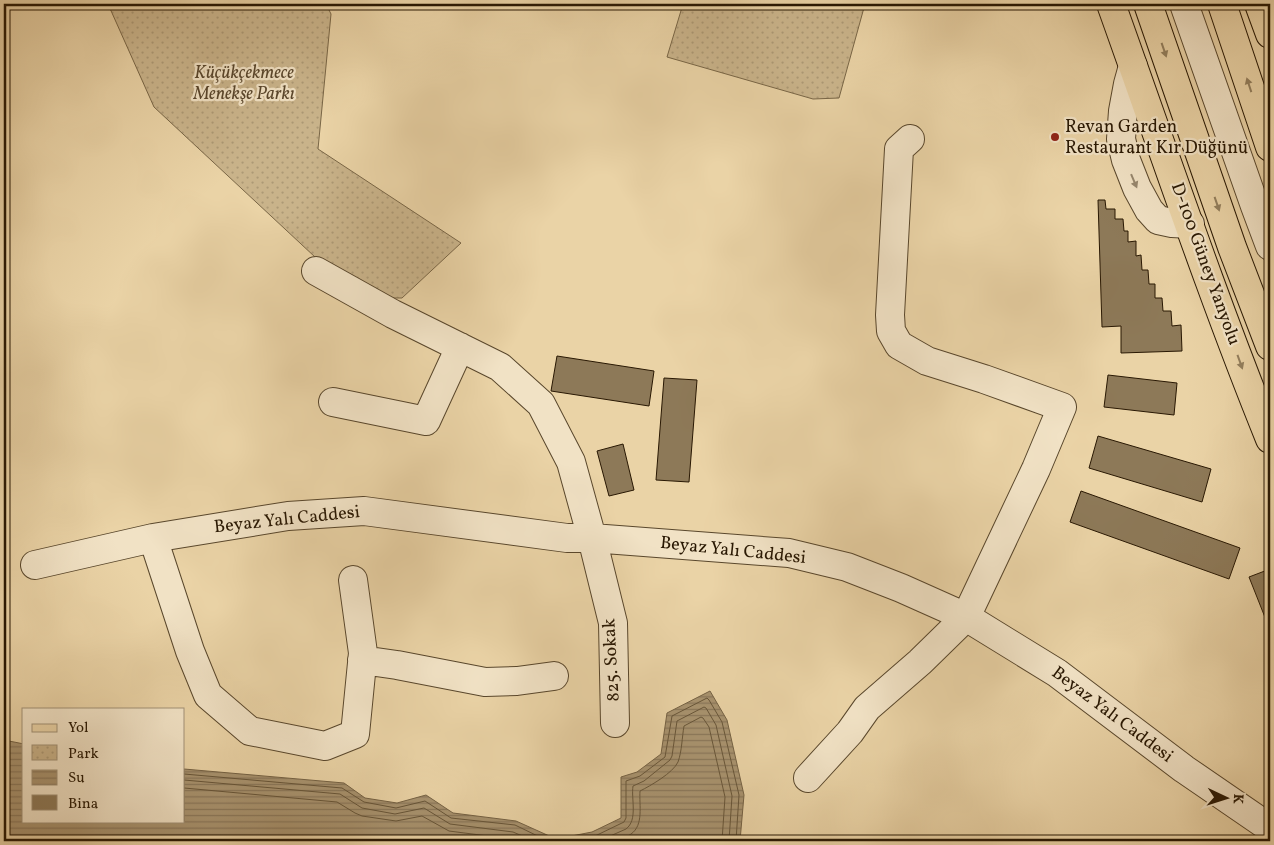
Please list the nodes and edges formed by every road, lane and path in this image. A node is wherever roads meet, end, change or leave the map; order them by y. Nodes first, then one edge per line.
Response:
1 (1111, 4) edge
2 (1148, 4) edge
3 (1184, 4) edge
4 (1222, 4) edge
5 (1259, 4) edge
6 (1270, 34) edge
7 (1133, 66) junction
8 (910, 140) dead end
9 (1270, 147) edge
10 (1190, 224) junction
11 (1270, 246) edge
12 (316, 271) dead end
13 (1270, 346) edge
14 (460, 347) junction
15 (333, 402) dead end
16 (1270, 438) edge
17 (153, 538) junction
18 (592, 538) junction
19 (35, 565) dead end
20 (353, 580) dead end
21 (966, 616) junction
22 (362, 660) junction
23 (554, 676) dead end
24 (615, 723) dead end
25 (808, 778) dead end
26 (1270, 828) edge

1 - 7 main road, D-100 Güney Yanyolu
2 -> 13 main road
3 - 11 street
9 -> 4 main road
5 - 6 main road
7 - 10 main road, D-100 Güney Yanyolu
7 -> 10 street
8 - 21 street
10 -> 16 main road, D-100 Güney Yanyolu
12 - 14 street, 825. Sokak
14 - 15 street
14 - 18 street, 825. Sokak
17 - 18 street, Beyaz Yalı Caddesi
17 - 19 street, Beyaz Yalı Caddesi
17 - 22 street
18 - 21 street, Beyaz Yalı Caddesi
18 - 24 street, 825. Sokak
20 - 22 street
21 - 25 street
21 - 26 street, Beyaz Yalı Caddesi
22 - 23 street

